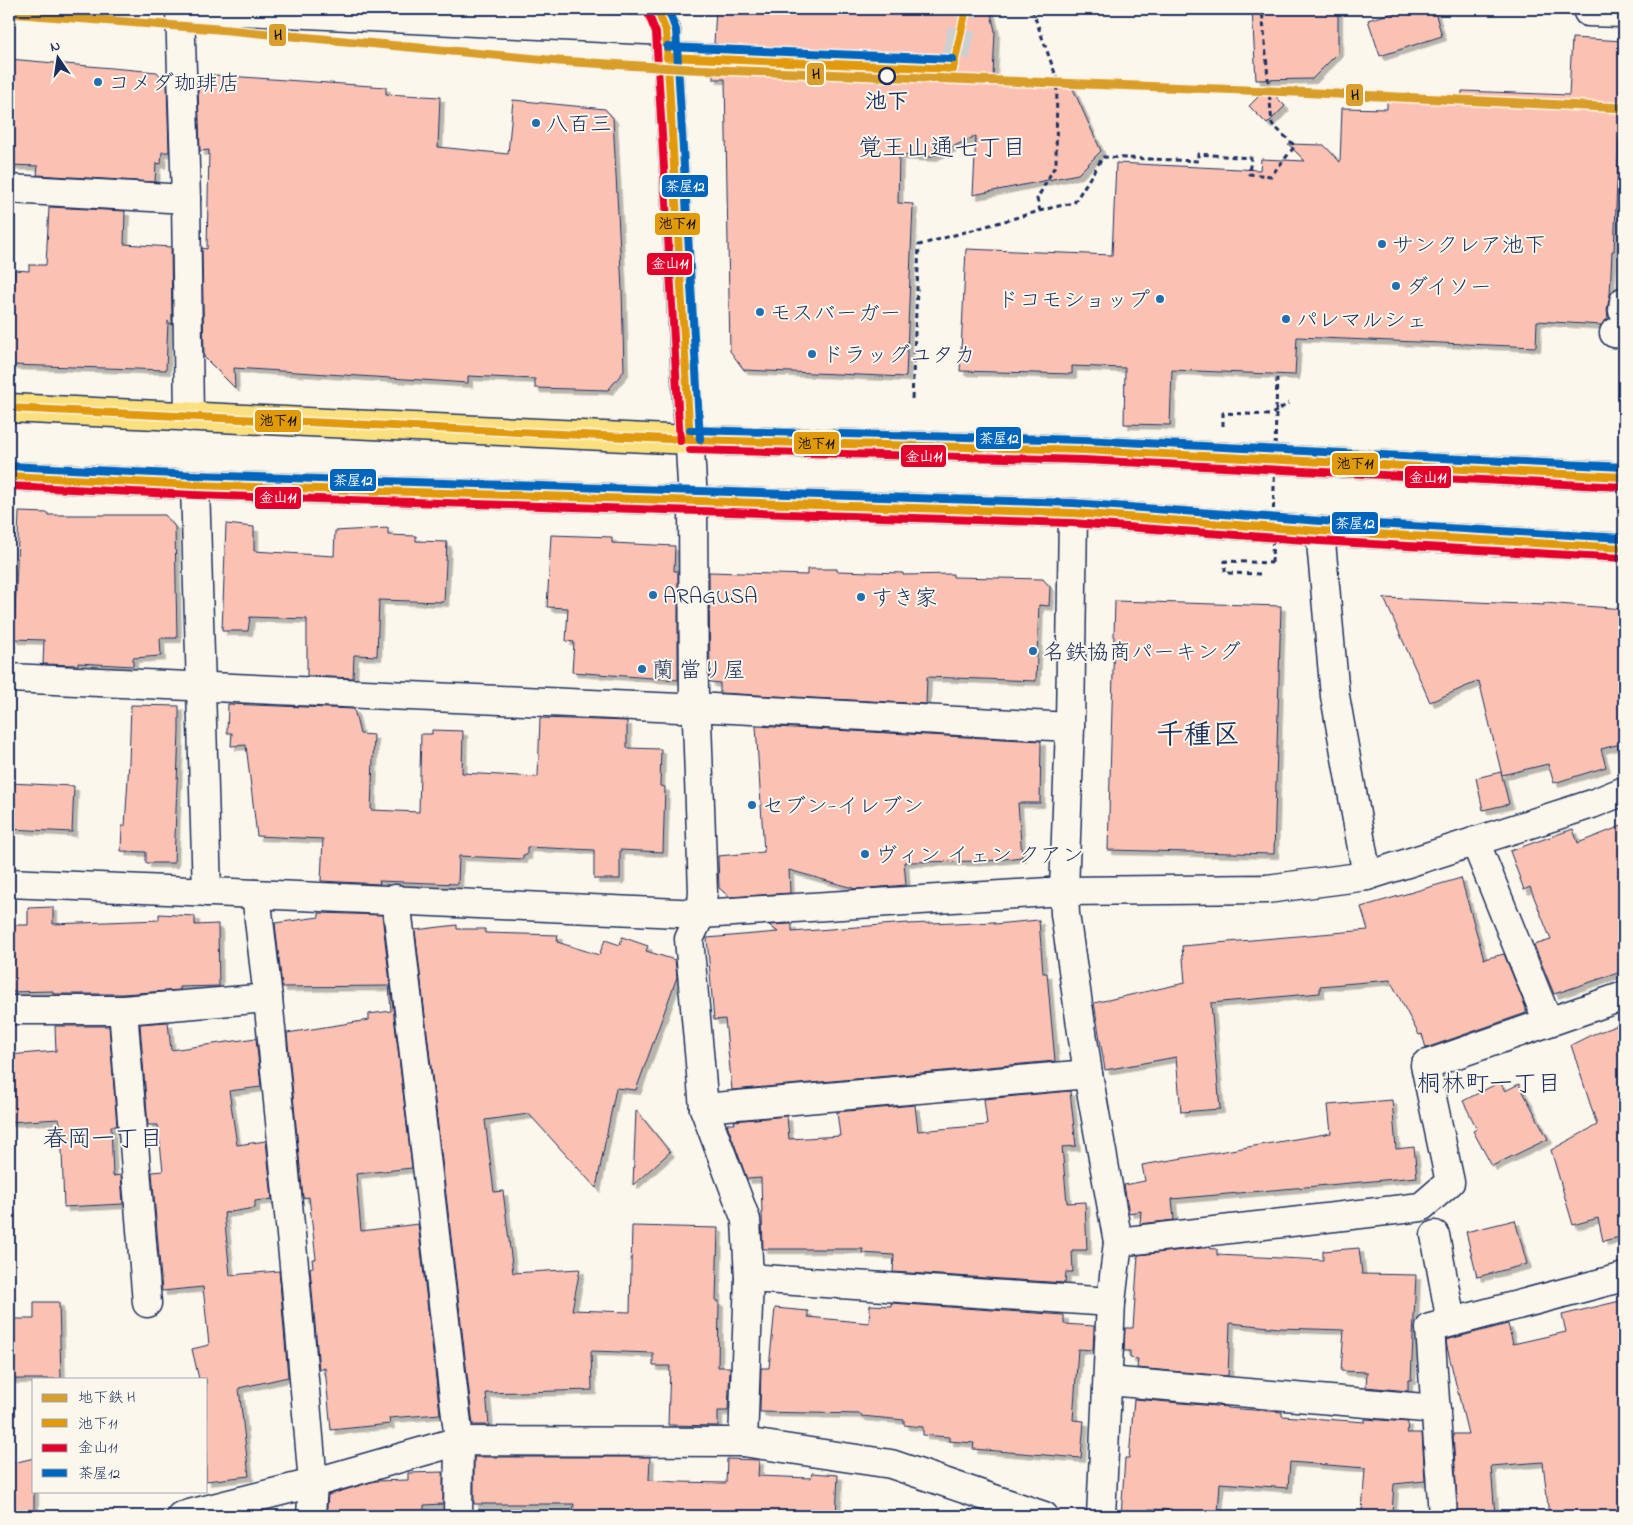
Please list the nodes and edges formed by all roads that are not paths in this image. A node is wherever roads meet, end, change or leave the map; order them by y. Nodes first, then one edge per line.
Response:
1 (180, 9) edge
2 (198, 9) edge
3 (1588, 12) dead end
4 (1624, 14) edge
5 (666, 26) edge
6 (714, 59) tunnel mouth
7 (9, 189) edge
8 (186, 199) junction
9 (9, 408) edge
10 (189, 417) junction
11 (690, 440) junction
12 (9, 476) edge
13 (1624, 477) edge
14 (195, 485) junction
15 (693, 501) junction
16 (1073, 513) junction
17 (1320, 531) junction
18 (1624, 548) edge
19 (9, 678) edge
20 (201, 686) junction
21 (694, 707) junction
22 (1070, 727) junction
23 (1624, 790) edge
24 (1475, 842) junction
25 (1367, 876) junction
26 (9, 882) edge
27 (1064, 891) junction
28 (207, 892) junction
29 (256, 894) junction
30 (396, 899) junction
31 (701, 914) junction
32 (1624, 996) edge
33 (268, 998) junction
34 (9, 1010) edge
35 (123, 1010) junction
36 (1548, 1022) junction
37 (1088, 1074) junction
38 (704, 1108) junction
39 (1435, 1235) dead end
40 (1118, 1242) junction
41 (1624, 1277) edge
42 (749, 1278) junction
43 (1111, 1302) junction
44 (147, 1303) dead end
45 (1451, 1322) junction
46 (1108, 1381) junction
47 (1436, 1409) junction
48 (459, 1441) junction
49 (743, 1442) junction
50 (312, 1483) junction
51 (181, 1516) edge
52 (310, 1516) edge
53 (458, 1516) edge
54 (1044, 1516) edge
55 (1100, 1516) edge
56 (1443, 1516) edge

1 - 8 street
2 - 5 street
3 - 4 street
5 - 6 street
5 - 11 street
7 - 8 street
8 - 10 street
9 - 10 main road
10 - 11 main road
11 - 13 main road
11 - 15 street
12 - 14 main road
14 - 15 main road
14 - 20 street
15 - 16 main road
15 - 21 street
16 - 17 main road
16 - 22 street
17 - 18 main road
17 - 25 street
19 - 20 street
20 - 21 street
20 - 28 street
21 - 22 street
21 - 31 street
22 - 27 street
23 - 24 street
24 - 25 street
24 - 36 street
25 - 27 street
26 - 28 street
27 - 31 street
27 - 37 street
28 - 29 street
29 - 30 street
29 - 33 street
30 - 31 street
30 - 48 street
31 - 38 street
32 - 36 street
33 - 35 street
33 - 50 street
34 - 35 street
35 - 44 street
36 - 40 street
37 - 38 street
37 - 40 street
38 - 42 street
39 - 45 street
40 - 43 street
41 - 45 street
42 - 43 street
42 - 49 street
43 - 46 street
45 - 47 street
46 - 47 street
46 - 55 street
47 - 56 street
48 - 49 street
48 - 50 street
48 - 53 street
49 - 54 street
50 - 51 street
50 - 52 street

